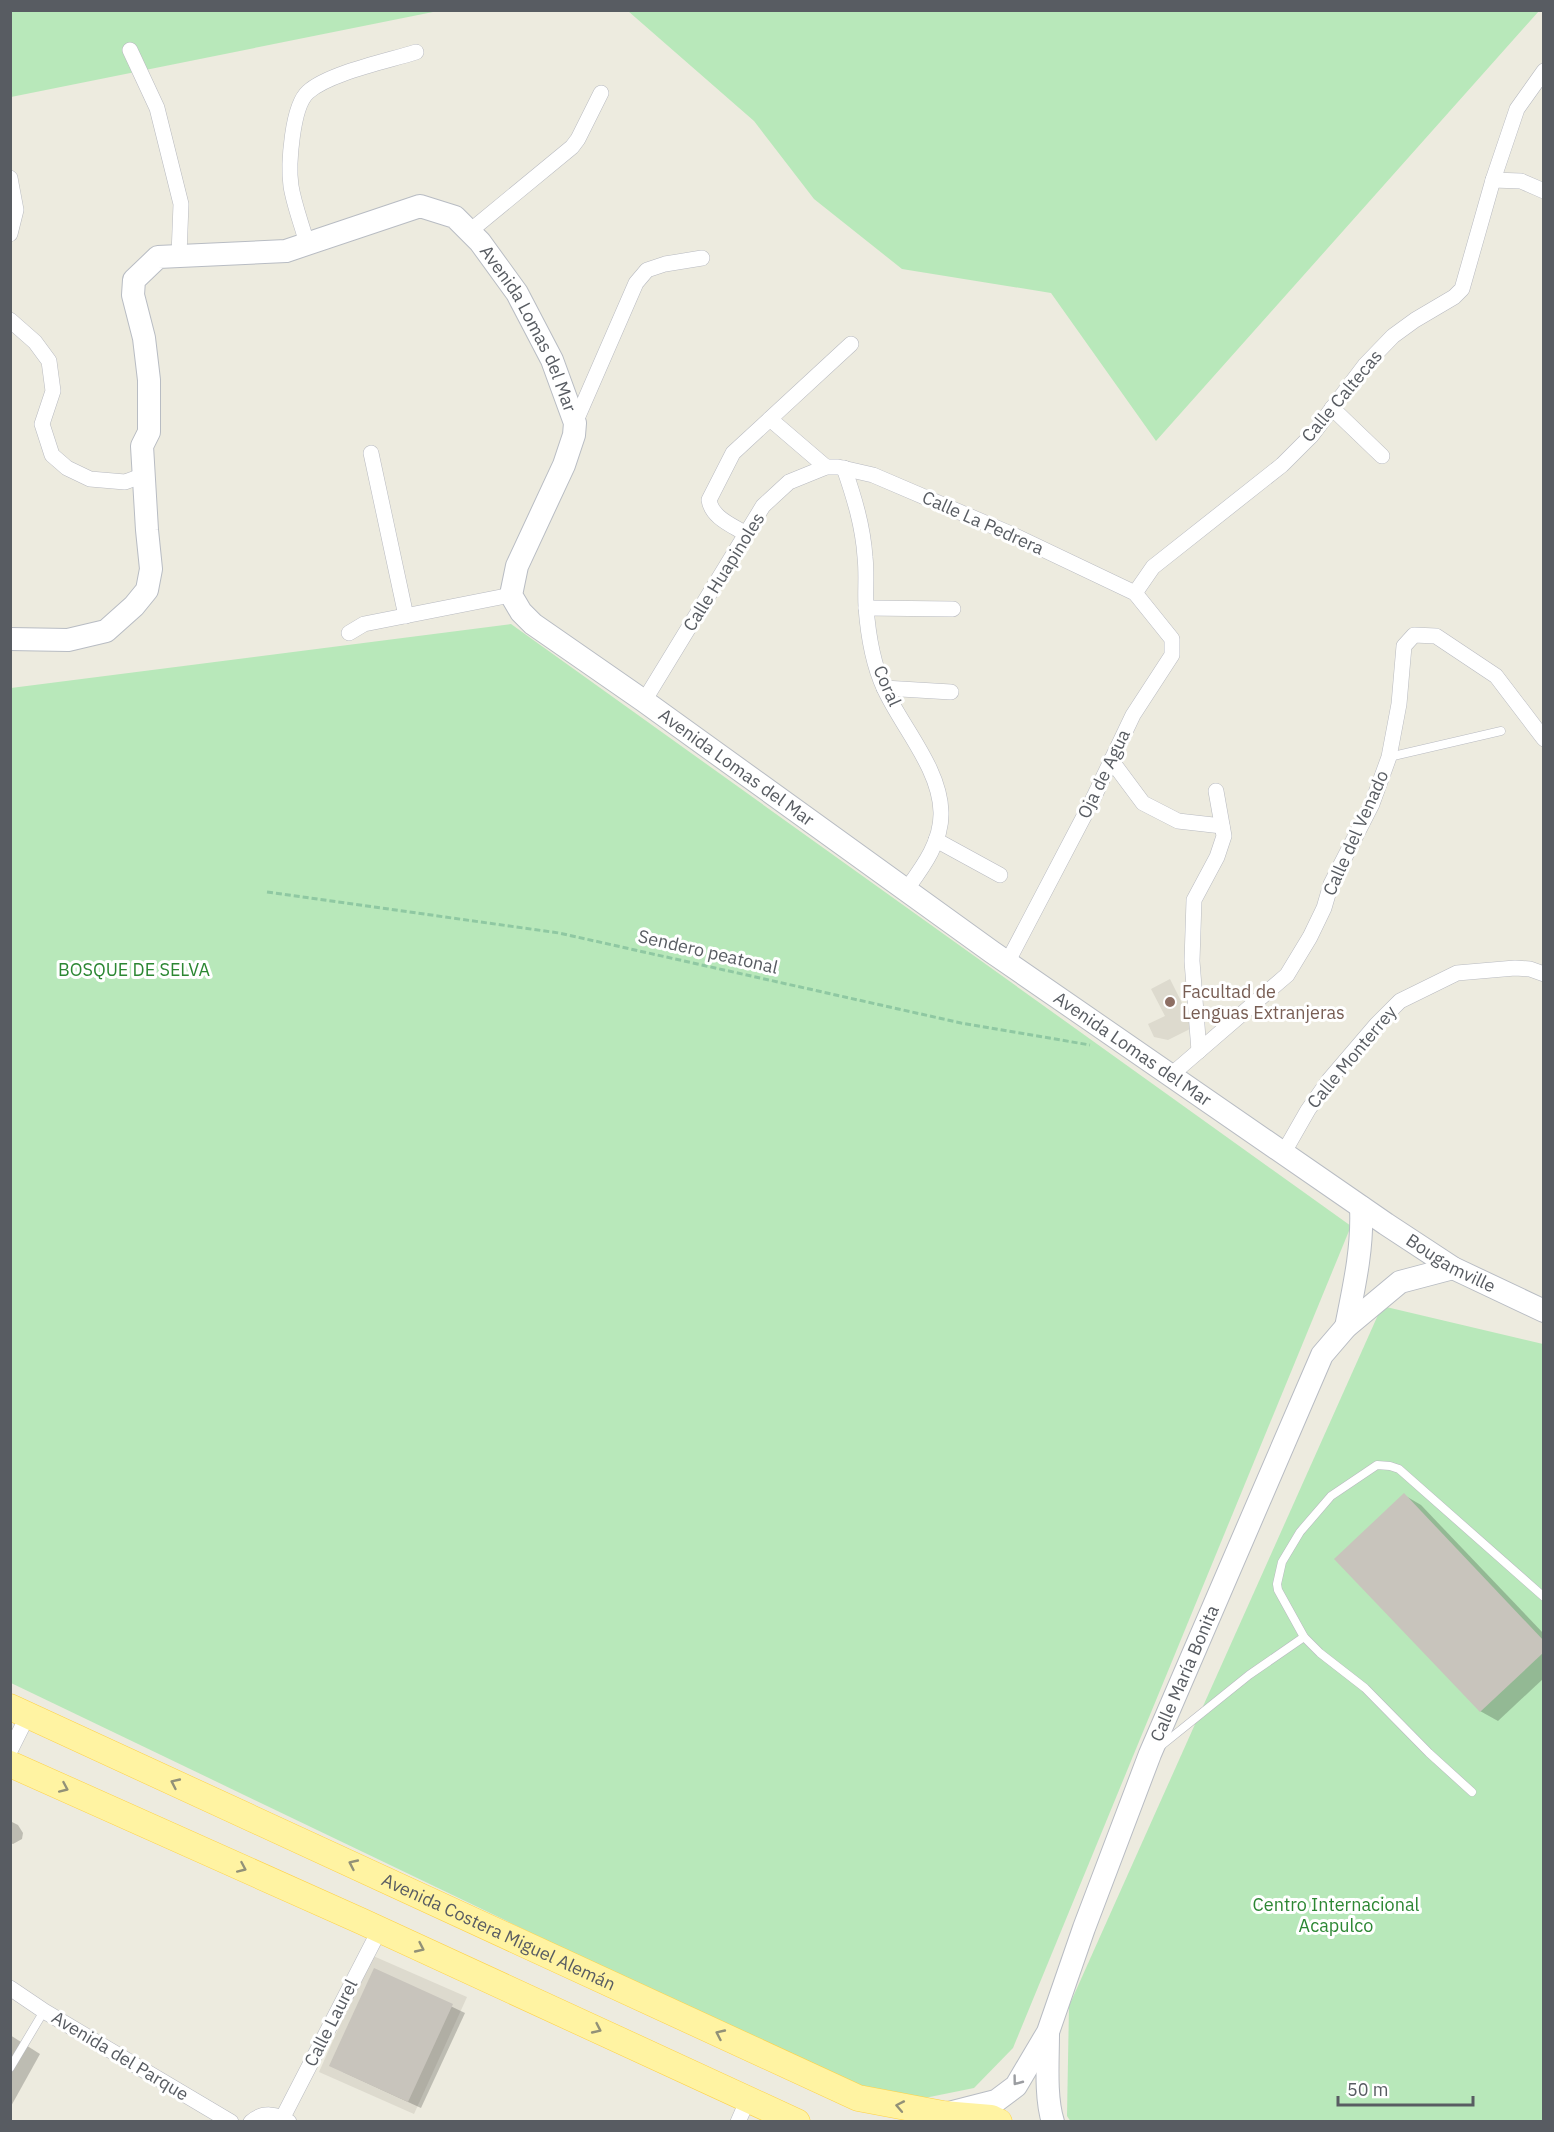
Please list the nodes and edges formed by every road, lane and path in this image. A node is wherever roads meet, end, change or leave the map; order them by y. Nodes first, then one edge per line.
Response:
1 (130, 50) dead end
2 (416, 52) dead end
3 (1542, 71) edge
4 (601, 93) dead end
5 (10, 177) edge
6 (1492, 180) junction
7 (1544, 191) edge
8 (470, 231) junction
9 (10, 234) edge
10 (307, 244) junction
11 (179, 255) junction
12 (702, 258) dead end
13 (10, 320) edge
14 (850, 344) dead end
15 (1332, 408) junction
16 (770, 419) junction
17 (575, 423) junction
18 (371, 453) dead end
19 (1382, 456) dead end
20 (826, 466) junction
21 (844, 468) junction
22 (144, 475) junction
23 (746, 534) junction
24 (1135, 593) junction
25 (511, 595) junction
26 (866, 608) junction
27 (953, 609) dead end
28 (406, 616) junction
29 (349, 633) dead end
30 (10, 639) edge
31 (884, 687) junction
32 (951, 692) dead end
33 (644, 701) junction
34 (1501, 731) dead end
35 (1544, 739) edge
36 (1389, 757) junction
37 (1111, 760) junction
38 (1216, 791) dead end
39 (1222, 826) junction
40 (936, 840) junction
41 (1000, 875) dead end
42 (906, 890) junction
43 (267, 892) dead end
44 (1007, 963) junction
45 (1544, 974) edge
46 (1095, 1046) dead end
47 (1199, 1051) junction
48 (1170, 1075) junction
49 (1284, 1152) junction
50 (1361, 1207) junction
51 (1453, 1268) junction
52 (1544, 1311) edge
53 (1346, 1327) junction
54 (1544, 1597) edge
55 (1304, 1637) junction
56 (19, 1711) edge
57 (10, 1751) edge
58 (1150, 1754) junction
59 (10, 1764) edge
60 (1472, 1792) dead end
61 (380, 1929) junction
62 (10, 1988) edge
63 (44, 2011) junction
64 (1048, 2032) junction
65 (10, 2068) edge
66 (743, 2110) edge
67 (937, 2118) edge
68 (286, 2119) edge
69 (231, 2121) edge
70 (251, 2121) edge
71 (797, 2121) edge
72 (999, 2121) edge
73 (1053, 2121) edge

1 - 11 street
2 - 10 street
3 - 6 street, Calle Caltecas
4 - 8 street
5 - 9 street
6 - 7 street
6 - 15 street, Calle Caltecas
8 - 10 main road, Avenida Lomas del Mar
8 - 17 main road, Avenida Lomas del Mar
10 - 11 main road, Avenida Lomas del Mar
11 - 22 main road, Avenida Lomas del Mar
12 - 17 street
13 - 22 street
14 - 16 street
15 - 19 street
15 - 24 street, Calle Caltecas
16 - 20 street
16 - 23 street
17 - 25 main road, Avenida Lomas del Mar
18 - 28 street
20 - 21 street, Calle La Pedrera
20 - 23 street, Calle Huapinoles
21 - 24 street, Calle La Pedrera
21 - 26 street, Coral
22 - 30 main road, Avenida Lomas del Mar
23 - 33 street, Calle Huapinoles
24 - 37 street, Oja de Agua
25 - 28 street
25 - 33 main road, Avenida Lomas del Mar
26 - 27 street
26 - 31 street, Coral
28 - 29 street
31 - 32 street
31 - 40 street, Coral
33 - 42 main road, Avenida Lomas del Mar
34 - 36 lane
35 - 36 street, Calle del Venado
36 - 47 street, Calle del Venado
37 - 39 street
37 - 44 street, Oja de Agua
38 - 39 street
39 - 47 street
40 - 41 street
40 - 42 street, Coral
42 - 44 main road, Avenida Lomas del Mar
43 - 46 path, Sendero peatonal
44 - 48 main road, Avenida Lomas del Mar
45 - 49 street, Calle Monterrey
47 - 48 street, Calle del Venado
48 - 49 main road, Avenida Lomas del Mar
49 - 50 main road, Avenida Lomas del Mar
50 - 51 main road, Bougamville
50 - 53 main road, Calle María Bonita
51 - 52 main road, Bougamville
51 - 53 main road, Calle María Bonita
53 - 58 main road, Calle María Bonita
54 - 55 lane
55 - 58 lane
55 - 60 lane
56 - 57 street
67 -> 56 main road, Avenida Costera Miguel Alemán
58 - 64 main road, Calle María Bonita
59 -> 61 main road
61 -> 66 main road
61 - 68 street, Calle Laurel
62 - 63 street, Avenida del Parque
63 - 65 lane
63 - 69 street, Avenida del Parque
64 -> 67 main road, Calle María Bonita
64 - 73 main road, Calle María Bonita
66 - 71 main road
67 - 72 main road, Avenida Costera Miguel Alemán
68 - 70 street

